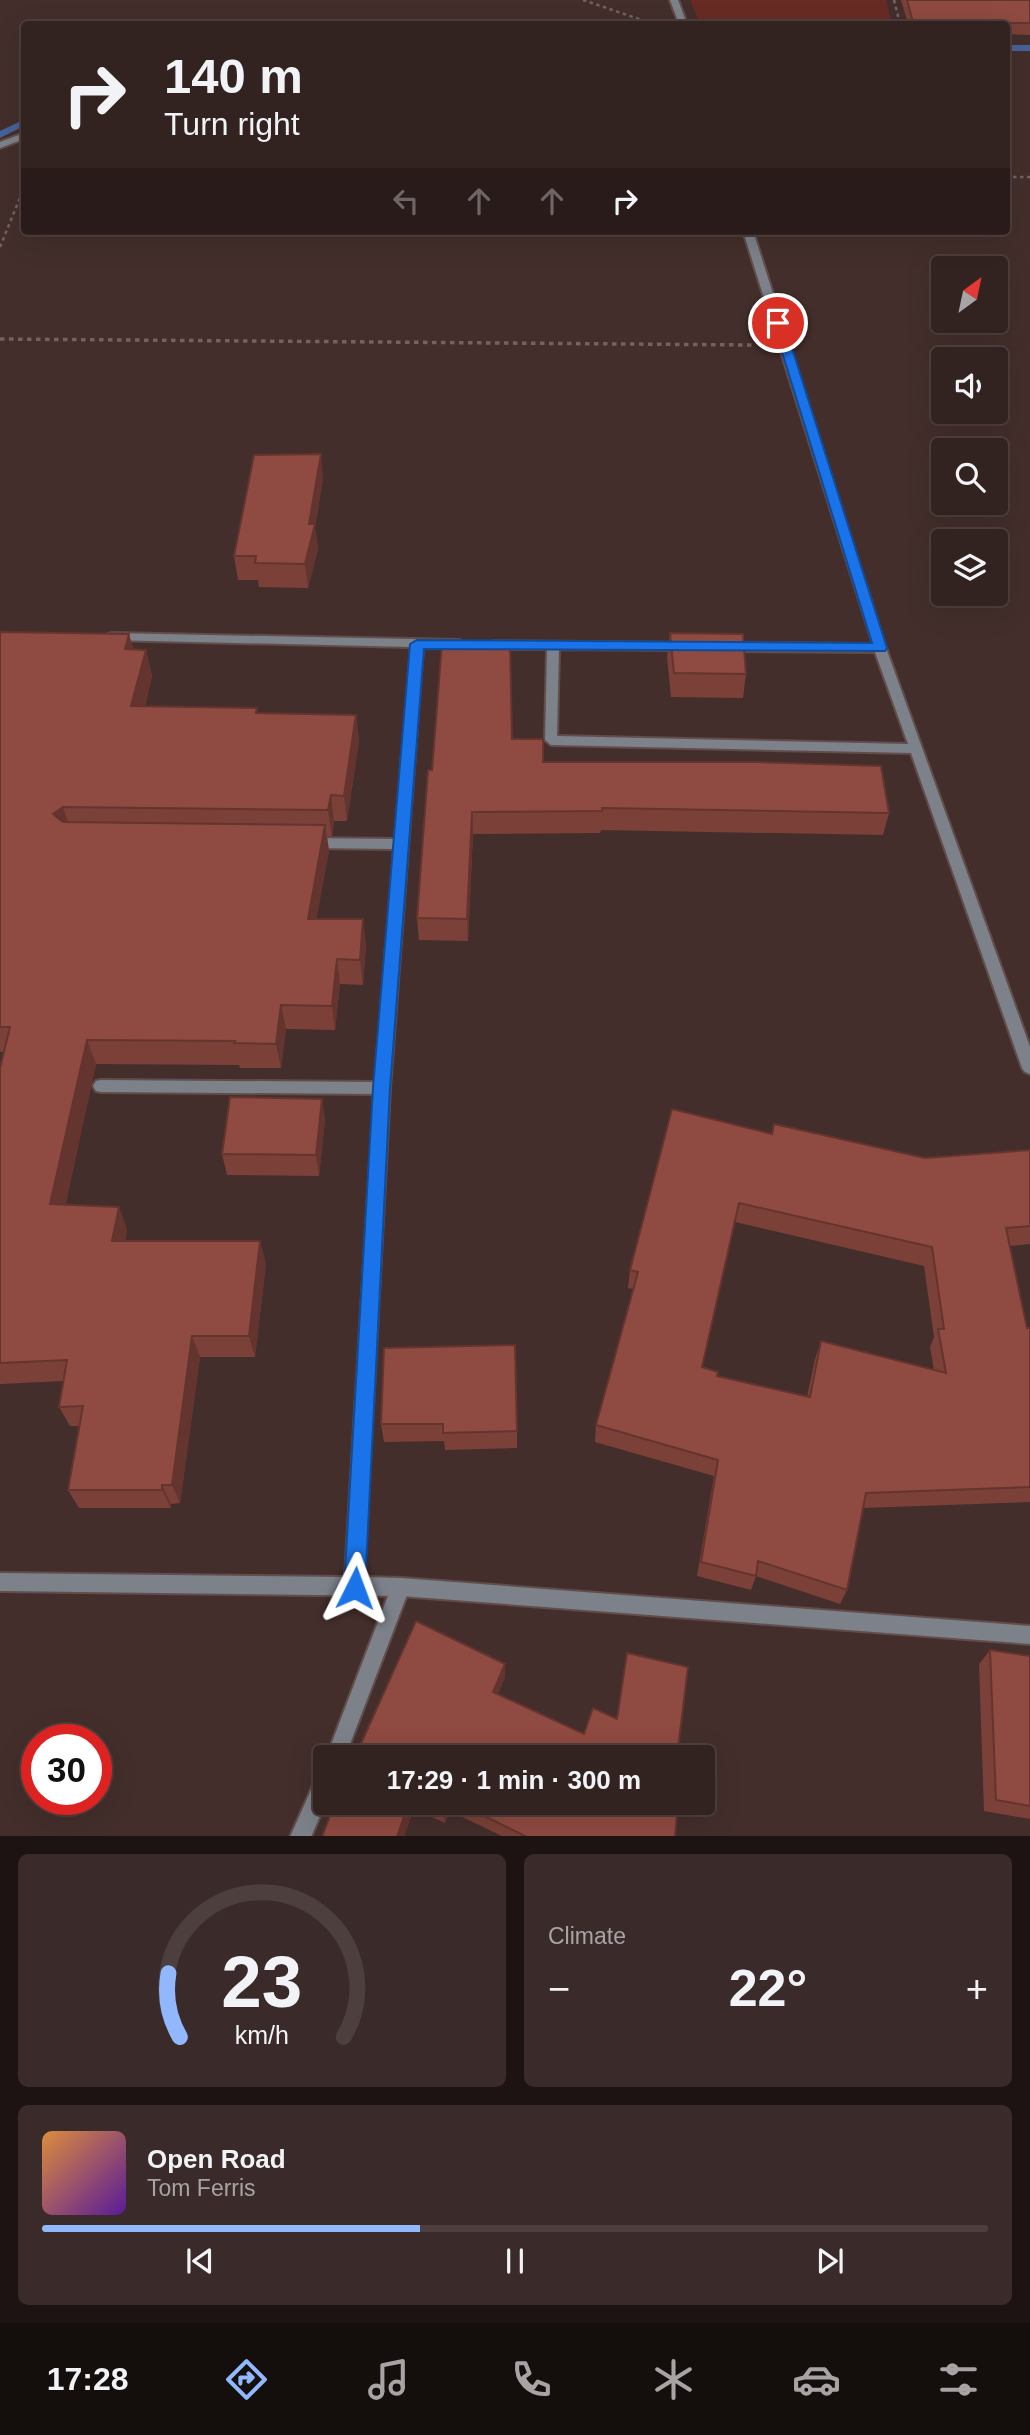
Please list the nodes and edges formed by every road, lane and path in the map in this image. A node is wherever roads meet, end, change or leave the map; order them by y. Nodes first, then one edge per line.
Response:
1 (583, 0) edge
2 (674, 0) edge
3 (894, 0) edge
4 (647, 21) edge
5 (682, 21) edge
6 (899, 21) edge
7 (21, 137) edge
8 (0, 145) edge
9 (1010, 177) edge
10 (1030, 177) edge
11 (21, 195) edge
12 (749, 235) edge
13 (0, 247) edge
14 (0, 340) edge
15 (786, 346) junction
16 (97, 637) edge
17 (417, 644) junction
18 (472, 645) edge
19 (485, 645) edge
20 (553, 645) junction
21 (703, 646) edge
22 (717, 646) edge
23 (880, 648) junction
24 (914, 749) junction
25 (291, 843) edge
26 (402, 844) junction
27 (1030, 1068) edge
28 (101, 1086) dead end
29 (382, 1088) junction
30 (0, 1582) edge
31 (401, 1587) junction
32 (355, 1588) junction
33 (1030, 1635) edge
34 (340, 1745) edge
35 (313, 1808) edge
36 (300, 1836) edge

1 - 4 path
2 - 5 street
3 - 6 path
7 - 8 street
9 - 10 path
11 - 13 path
12 - 15 street
14 - 15 path
15 - 23 street
16 - 17 street
17 - 18 street
17 - 26 street
19 - 20 street
20 - 21 street
20 - 24 street
22 - 23 street
23 - 24 street
24 - 27 street
25 - 26 street
26 - 29 street
28 - 29 street
29 - 32 street
30 - 32 street
31 - 32 street
31 - 33 street
31 - 34 street
35 - 36 street

